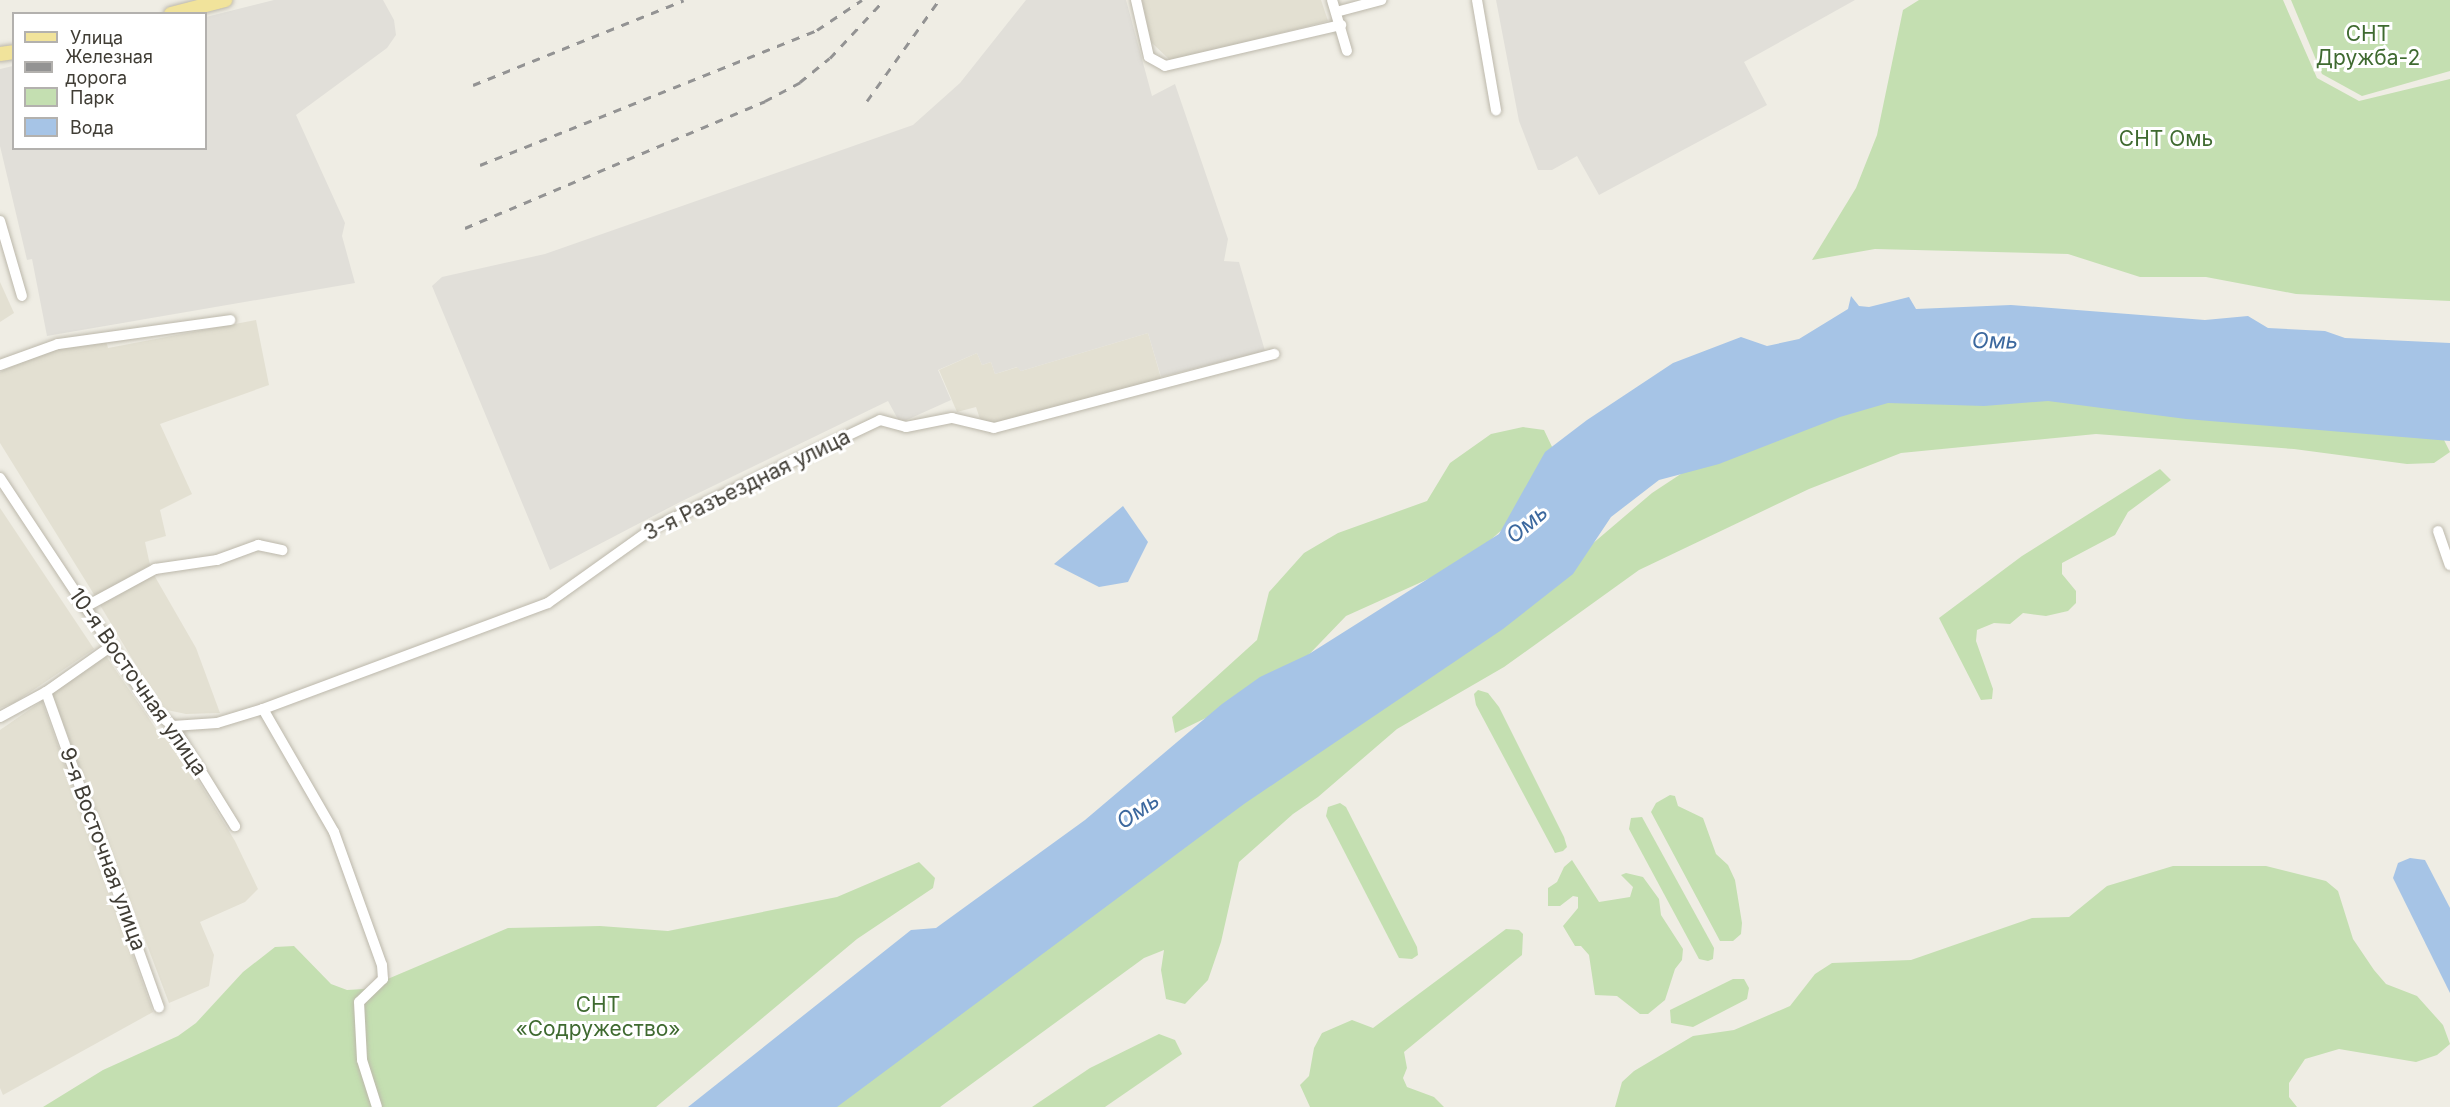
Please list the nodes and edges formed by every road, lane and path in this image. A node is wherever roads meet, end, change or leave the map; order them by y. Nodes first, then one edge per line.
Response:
1 (225, 0) edge
2 (1136, 0) edge
3 (1332, 0) edge
4 (1381, 0) edge
5 (1477, 0) edge
6 (179, 12) edge
7 (1336, 12) junction
8 (1341, 25) junction
9 (1347, 51) dead end
10 (1496, 110) dead end
11 (0, 220) edge
12 (22, 296) dead end
13 (230, 320) dead end
14 (1274, 354) dead end
15 (0, 365) edge
16 (0, 478) edge
17 (2438, 531) dead end
18 (282, 550) dead end
19 (2450, 565) edge
20 (85, 607) junction
21 (110, 647) junction
22 (46, 692) junction
23 (263, 708) junction
24 (0, 717) edge
25 (174, 726) junction
26 (236, 826) dead end
27 (159, 1007) dead end
28 (376, 1107) edge

1 - 6 main road
2 - 8 street
3 - 7 street
4 - 7 street
5 - 10 street
7 - 8 street
8 - 9 street
11 - 12 street
13 - 15 street
14 - 23 street, 3-я Разъездная улица
16 - 20 street, 10-я Восточная улица
17 - 19 street
18 - 20 street
20 - 21 street, 10-я Восточная улица
21 - 22 street
21 - 25 street, 10-я Восточная улица
22 - 24 street
22 - 27 street, 9-я Восточная улица
23 - 25 street, 3-я Разъездная улица
23 - 28 street
25 - 26 street, 10-я Восточная улица

